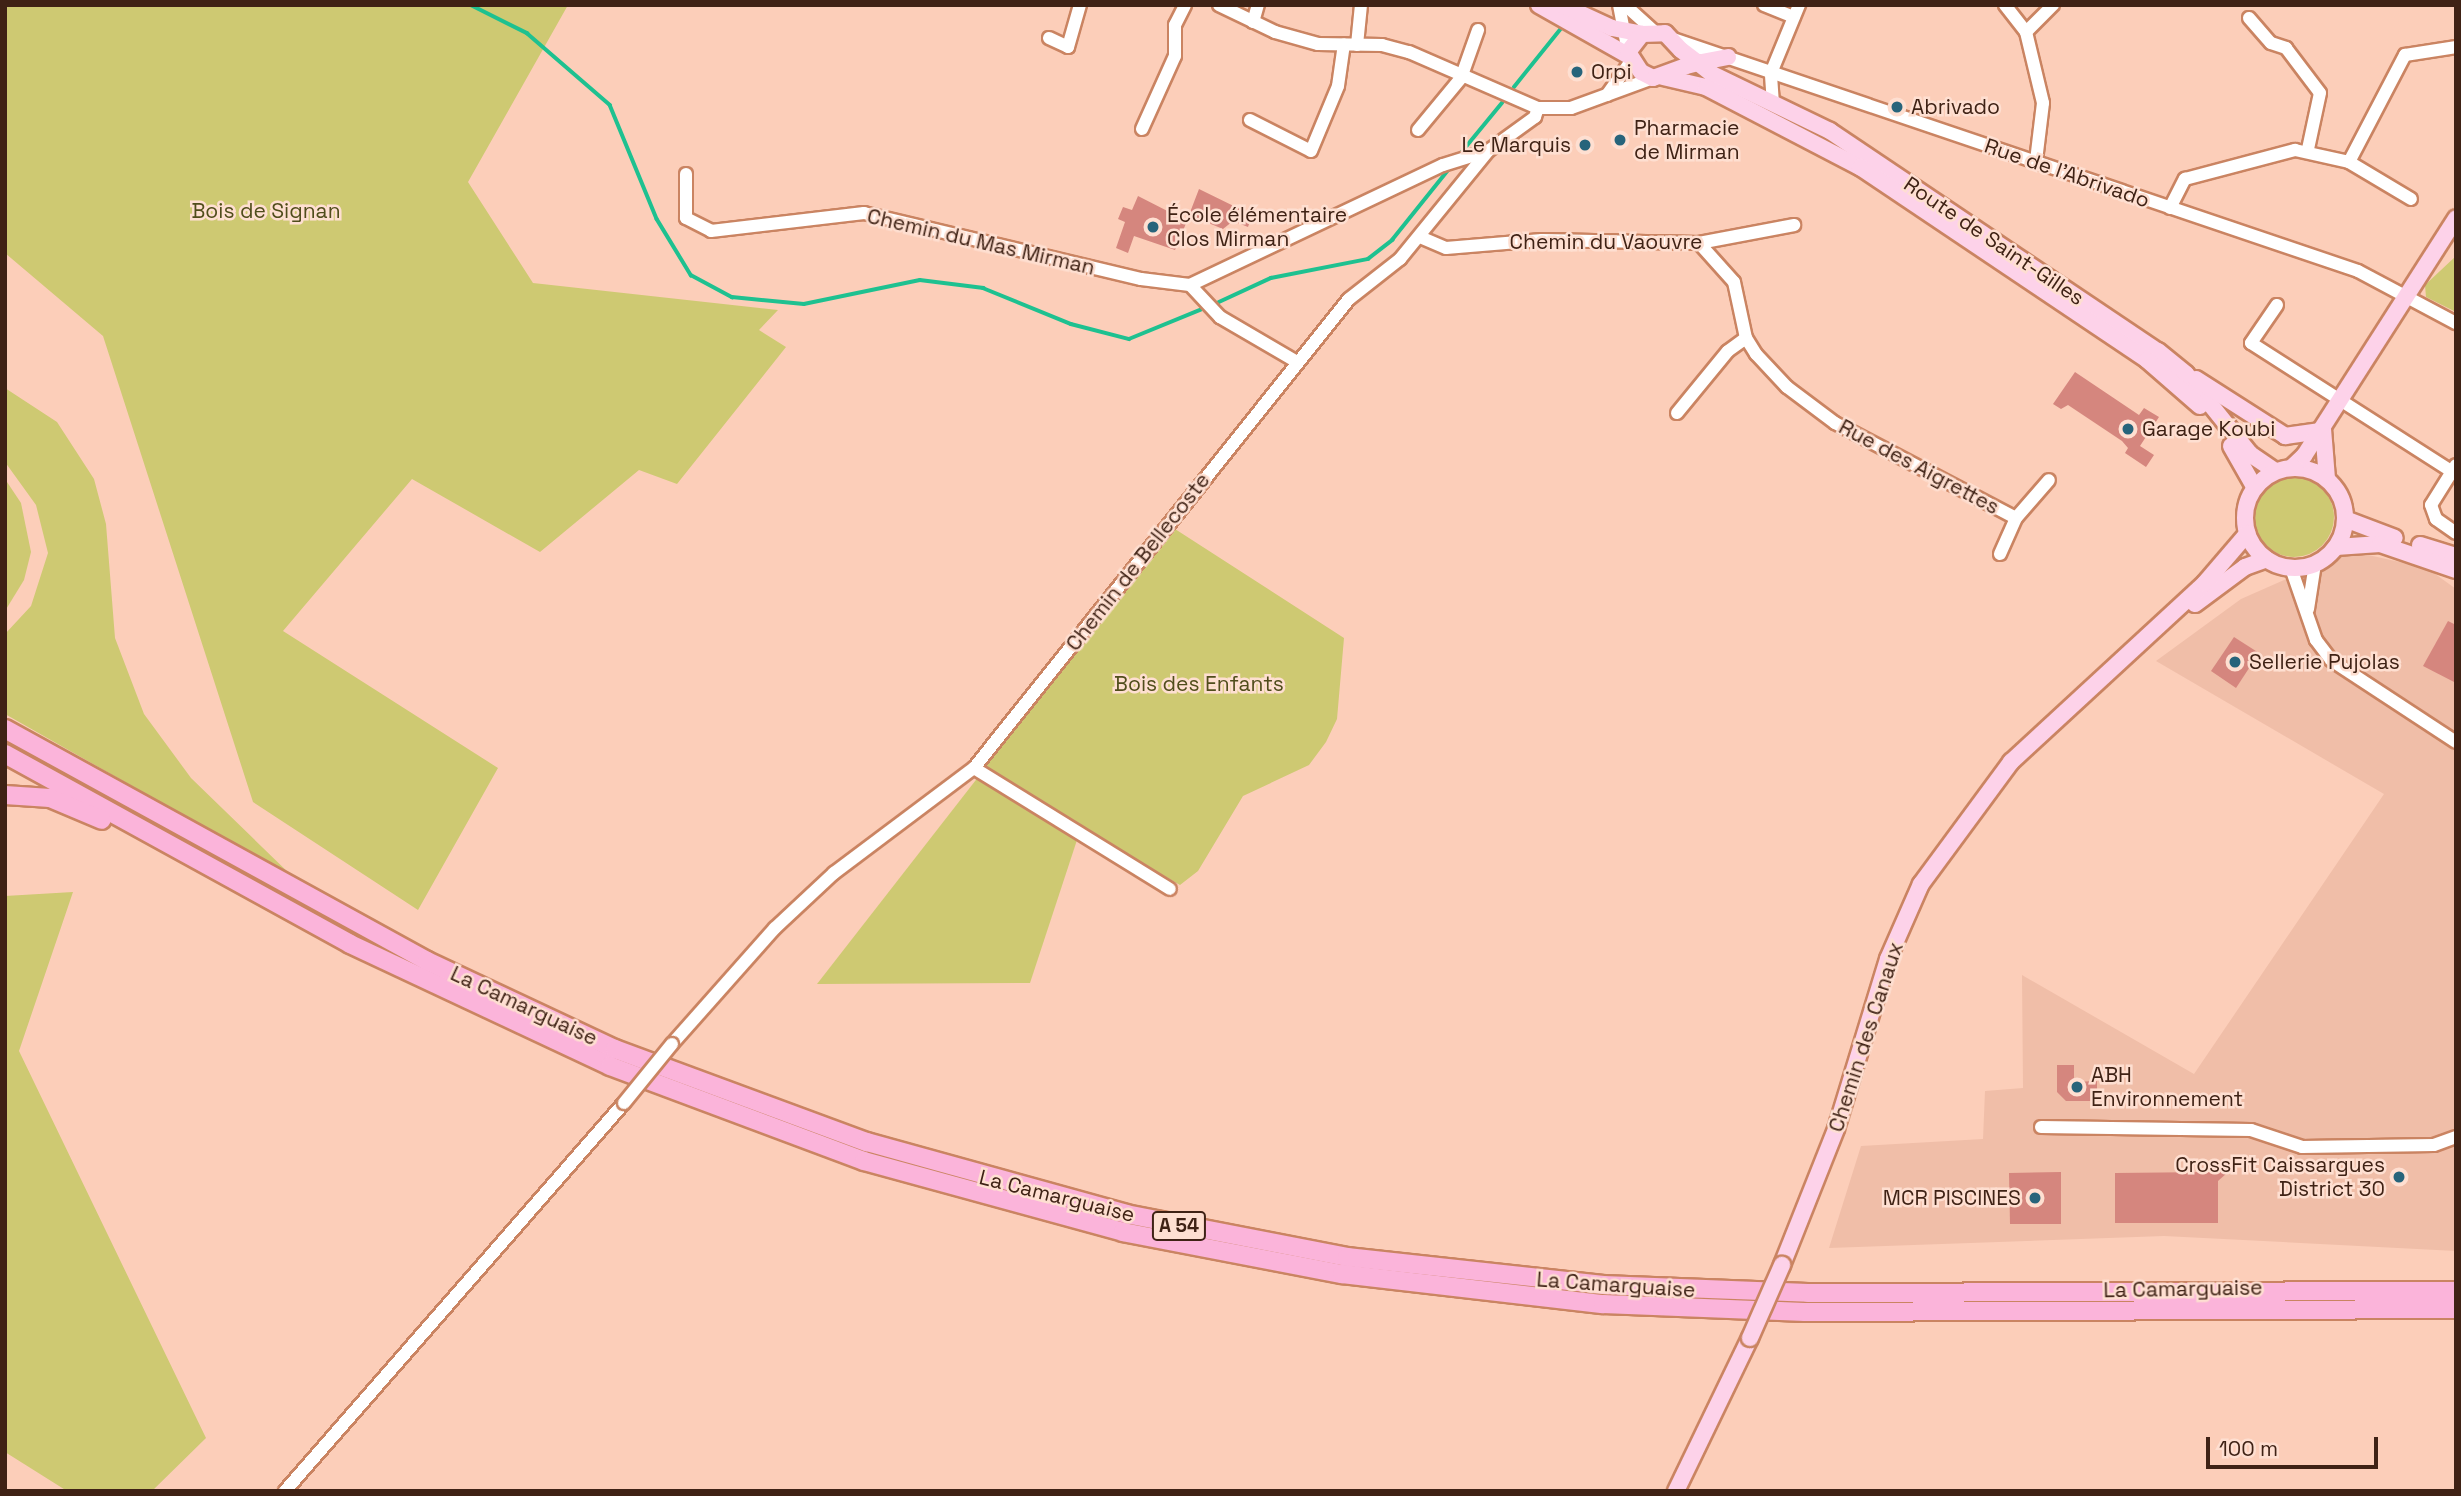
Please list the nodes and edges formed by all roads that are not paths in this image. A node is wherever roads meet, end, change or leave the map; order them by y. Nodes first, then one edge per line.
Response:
1 (1080, 5) edge
2 (1185, 5) edge
3 (1219, 5) edge
4 (1258, 5) edge
5 (1361, 5) edge
6 (1539, 5) edge
7 (1562, 5) edge
8 (1619, 5) edge
9 (1625, 5) edge
10 (1764, 5) edge
11 (2005, 5) edge
12 (2053, 5) edge
13 (1797, 11) edge
14 (2249, 18) dead end
15 (1253, 22) junction
16 (1478, 30) dead end
17 (1624, 30) junction
18 (2026, 32) junction
19 (1648, 33) junction
20 (1049, 37) dead end
21 (1677, 44) junction
22 (1350, 45) junction
23 (2456, 47) edge
24 (1630, 57) junction
25 (1728, 57) junction
26 (1698, 62) junction
27 (1771, 73) junction
28 (1662, 76) junction
29 (1461, 78) junction
30 (1601, 99) junction
31 (1773, 104) junction
32 (1538, 108) junction
33 (1251, 120) dead end
34 (1142, 129) dead end
35 (1419, 130) dead end
36 (2308, 149) junction
37 (1488, 151) junction
38 (2036, 161) junction
39 (2349, 162) junction
40 (686, 174) dead end
41 (2411, 199) dead end
42 (2170, 208) junction
43 (2456, 218) edge
44 (1794, 225) dead end
45 (1420, 237) junction
46 (1699, 243) junction
47 (1190, 285) junction
48 (2407, 297) junction
49 (2277, 305) dead end
50 (2456, 323) edge
51 (1746, 338) junction
52 (1297, 362) junction
53 (2186, 374) junction
54 (2335, 399) junction
55 (1677, 413) dead end
56 (2322, 427) junction
57 (2453, 468) edge
58 (2283, 470) junction
59 (2327, 479) junction
60 (2049, 480) dead end
61 (2255, 488) junction
62 (2016, 518) junction
63 (2345, 519) junction
64 (2456, 533) edge
65 (2247, 534) junction
66 (2336, 547) junction
67 (2000, 554) dead end
68 (2456, 556) edge
69 (2267, 559) junction
70 (2315, 564) junction
71 (2291, 568) junction
72 (2456, 570) edge
73 (2308, 620) junction
74 (2142, 642) junction
75 (5, 729) edge
76 (2456, 742) edge
77 (5, 754) edge
78 (974, 768) junction
79 (5, 795) edge
80 (1170, 889) dead end
81 (310, 922) junction
82 (390, 933) dead end
83 (486, 990) junction
84 (2041, 1127) dead end
85 (2456, 1137) edge
86 (2456, 1291) edge
87 (2456, 1309) edge
88 (285, 1491) edge
89 (1676, 1491) edge

1 - 20 street
2 - 34 street
3 - 15 street
4 - 15 street
5 - 22 street
6 - 24 main road
7 - 17 main road
8 - 17 street
9 - 19 street
10 - 13 street
11 - 18 street
12 - 18 street
13 - 27 street
14 - 36 street
15 - 22 street
16 - 29 street
17 - 19 main road
17 - 24 street
18 - 38 street
19 - 21 main road, Route de Saint-Gilles
19 - 24 main road
21 - 25 street, Rue de l'Abrivado
21 - 26 main road, Route de Saint-Gilles
21 - 28 main road
22 - 29 street
22 - 33 street
23 - 39 street
24 - 28 main road
24 - 30 street
25 - 26 main road
25 - 27 street, Rue de l'Abrivado
26 - 28 main road
26 - 31 main road, Route de Saint-Gilles
27 - 31 street
27 - 38 street, Rue de l'Abrivado
28 - 30 street
28 - 61 main road, Route de Saint-Gilles
29 - 32 street
29 - 35 street
30 - 32 street
31 - 53 main road, Route de Saint-Gilles
32 - 37 street, Chemin de Bellecoste
36 - 39 street
36 - 42 street
37 - 45 street, Chemin de Bellecoste
37 - 47 street
38 - 42 street, Rue de l'Abrivado
39 - 41 street
40 - 47 street, Chemin du Mas Mirman
42 - 48 street, Rue de l'Abrivado
43 - 48 main road
44 - 46 street, Chemin du Vaouvre
45 - 46 street, Chemin du Vaouvre
45 - 52 street, Chemin de Bellecoste
46 - 51 street, Rue des Aigrettes
47 - 52 street
48 - 50 street, Rue de l'Abrivado
48 - 54 main road
49 - 54 street
51 - 55 street
51 - 62 street, Rue des Aigrettes
52 - 78 street, Chemin de Bellecoste
53 - 56 main road
53 - 58 main road, Route de Saint-Gilles
54 - 56 main road
54 - 57 street
56 - 58 main road
56 - 59 main road
57 - 64 street
58 - 59 main road
58 - 61 main road
59 - 63 main road
60 - 62 street, Rue des Aigrettes
61 - 65 main road
62 - 67 street
63 - 66 main road
63 - 68 main road
65 - 69 main road
65 - 74 main road, Chemin des Canaux
66 - 70 main road
66 - 72 main road
69 - 71 main road
69 - 74 main road, Chemin des Canaux
70 - 71 main road
70 - 73 street
71 - 73 street
73 - 76 street
74 - 89 main road, Chemin des Canaux, bridge
75 - 83 highway, La Camarguaise / A 54
77 - 81 highway, La Camarguaise / A 54
78 - 80 street
78 - 88 street, Chemin de Bellecoste, bridge
79 - 81 highway
81 - 87 highway, La Camarguaise / A 54
82 - 83 highway
83 - 86 highway, La Camarguaise / A 54
84 - 85 street

